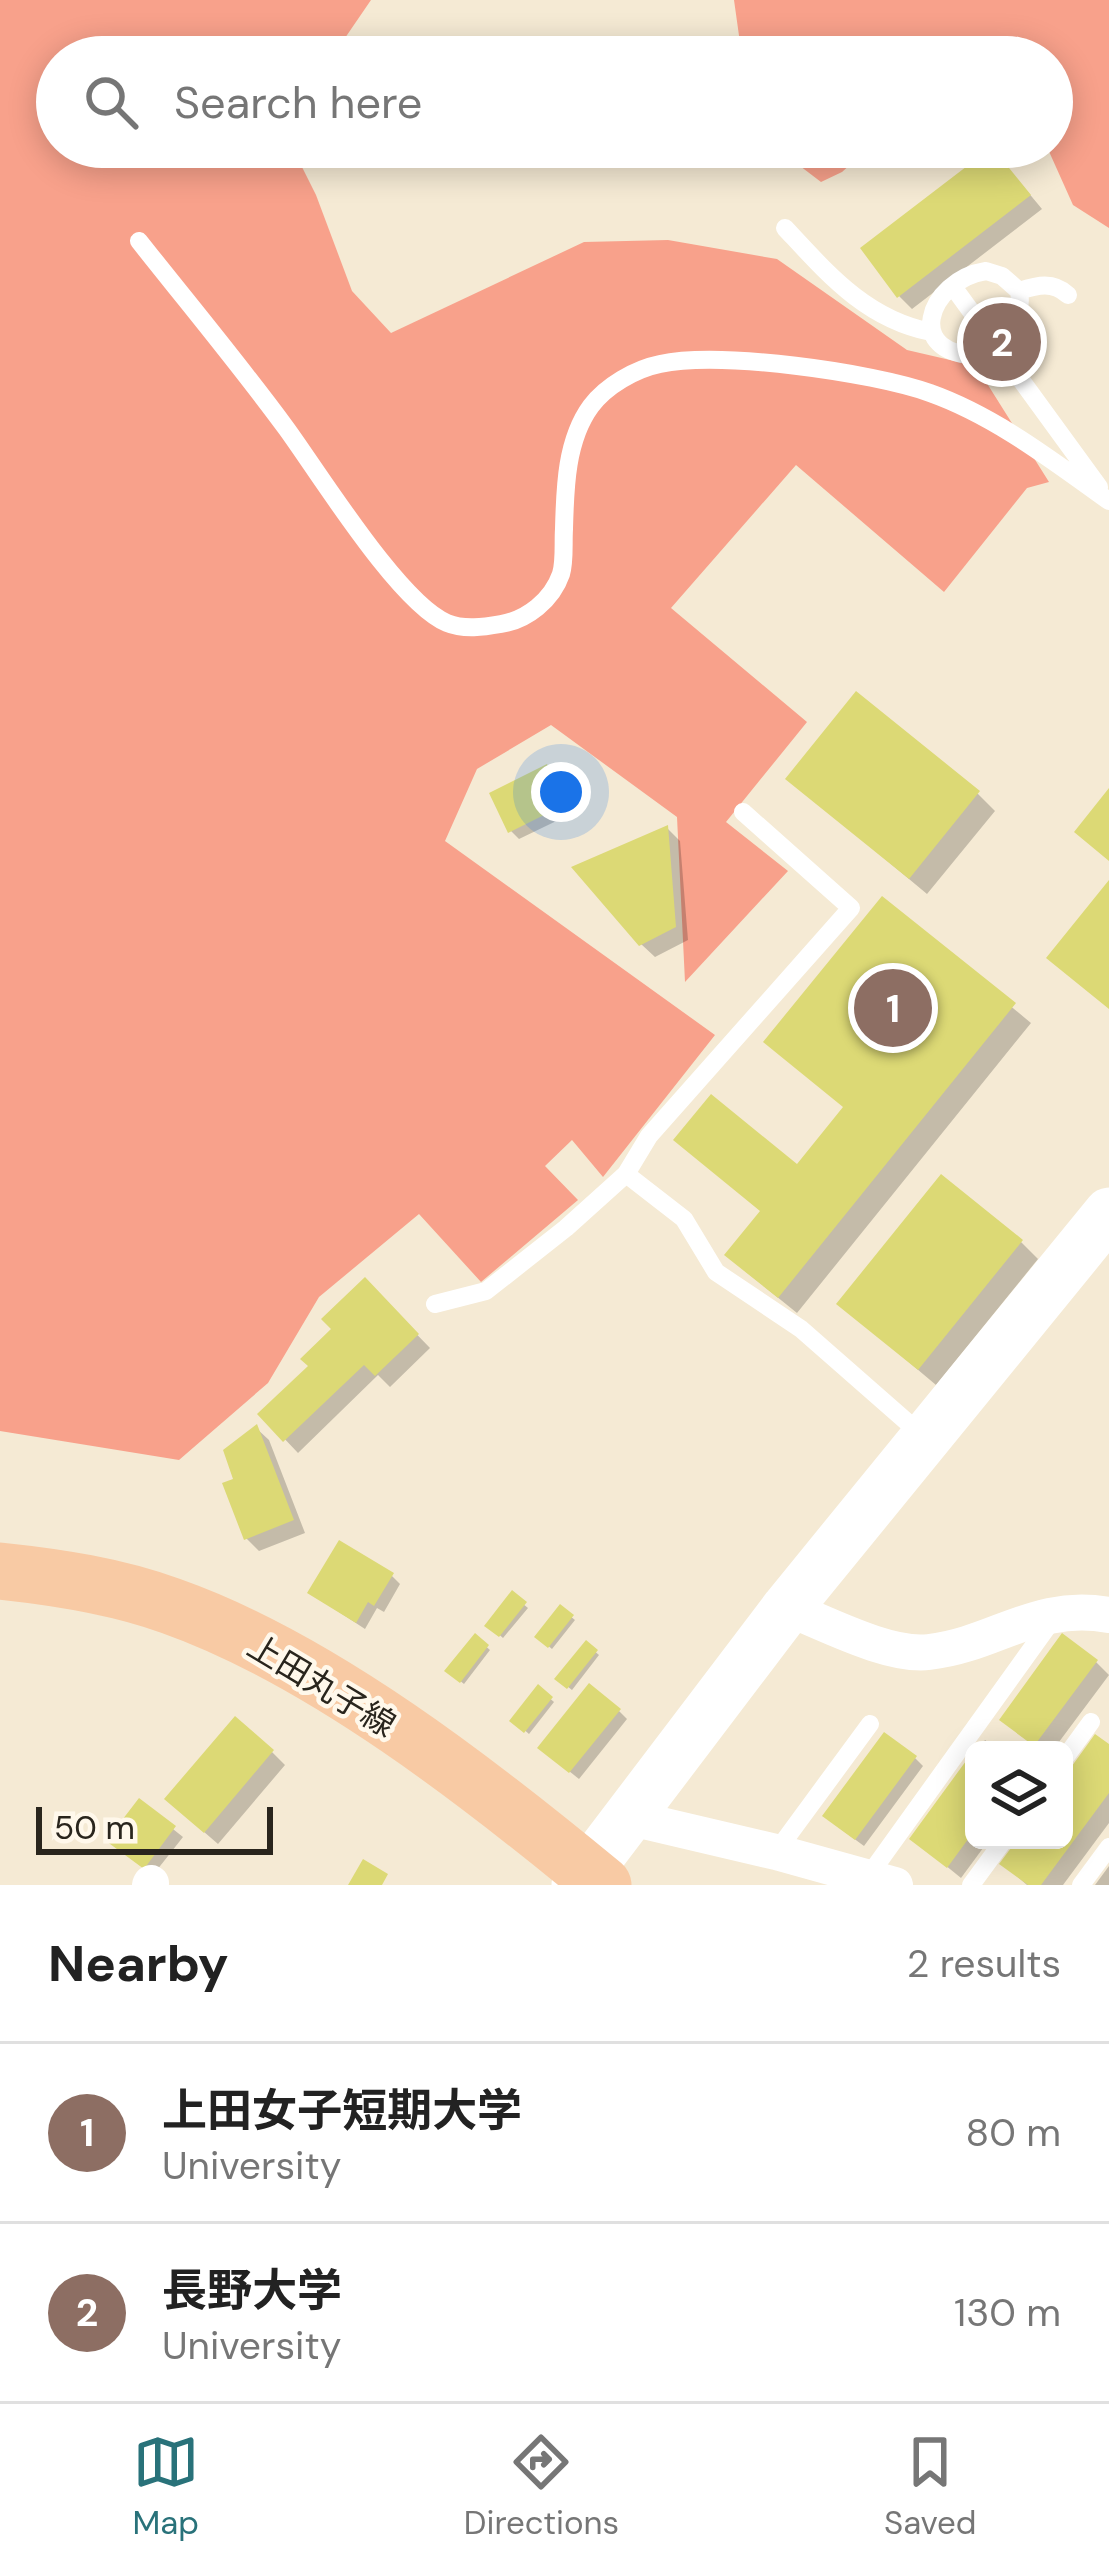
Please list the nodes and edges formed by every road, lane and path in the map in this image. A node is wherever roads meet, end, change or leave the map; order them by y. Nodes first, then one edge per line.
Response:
1 (785, 228) dead end
2 (139, 242) dead end
3 (954, 288) junction
4 (1019, 291) junction
5 (1068, 295) dead end
6 (931, 332) junction
7 (998, 345) junction
8 (743, 812) dead end
9 (626, 1174) junction
10 (1109, 1213) edge
11 (435, 1304) dead end
12 (926, 1439) junction
13 (0, 1571) edge
14 (787, 1608) junction
15 (1059, 1611) junction
16 (1109, 1615) edge
17 (1091, 1722) dead end
18 (870, 1724) dead end
19 (1073, 1747) edge
20 (631, 1818) junction
21 (1109, 1847) edge
22 (997, 1849) edge
23 (776, 1852) junction
24 (589, 1881) edge
25 (886, 1883) edge
26 (971, 1885) edge
27 (1082, 1885) edge

1 - 6 lane
2 - 7 lane
3 - 4 lane
3 - 6 lane
3 - 7 lane
4 - 5 lane
4 - 7 lane
6 - 7 lane
8 - 9 lane
9 - 11 lane
9 - 12 lane
10 - 12 street
12 - 14 street
13 - 24 main road, 上田丸子線
14 - 15 street
14 - 20 street
15 - 16 street
15 - 25 lane
17 - 19 lane
18 - 23 lane
20 - 23 street
20 - 24 street
21 - 27 lane
22 - 26 lane
23 - 25 street

